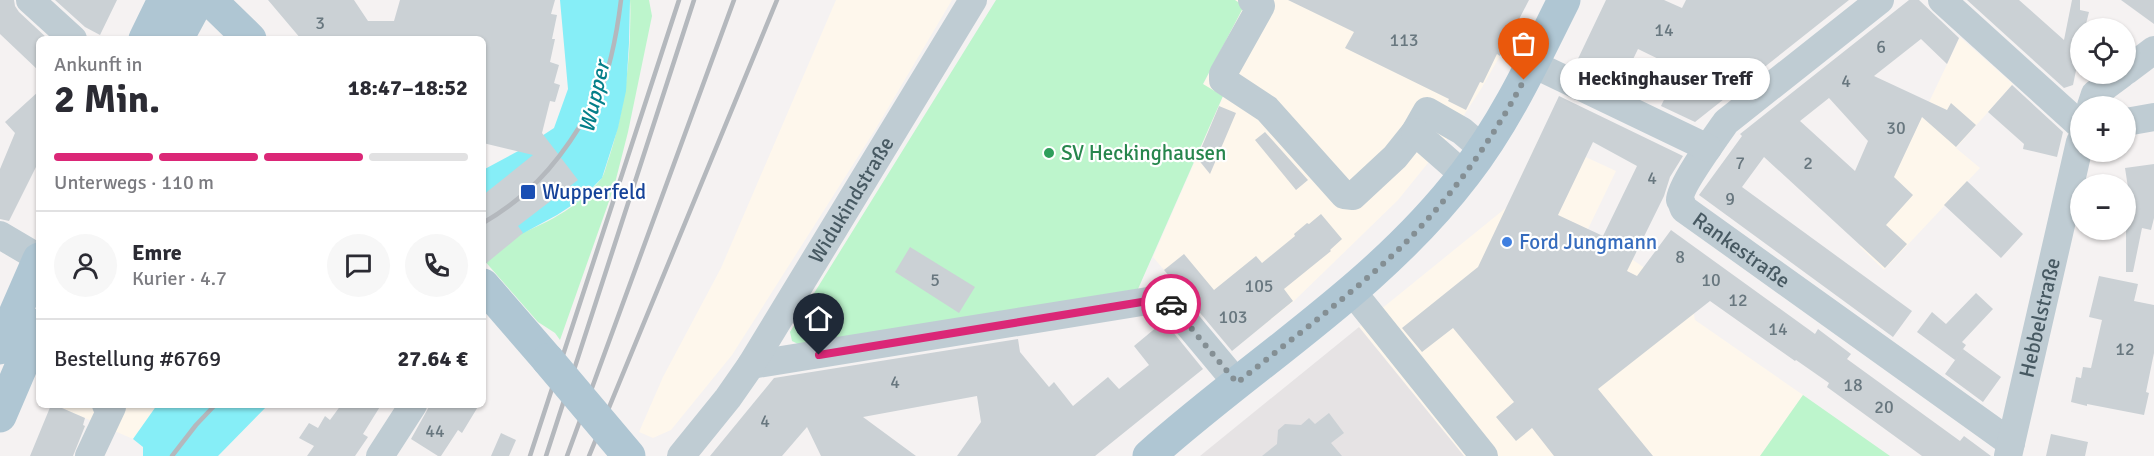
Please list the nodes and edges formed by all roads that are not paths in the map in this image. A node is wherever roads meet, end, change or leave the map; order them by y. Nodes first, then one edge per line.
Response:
1 (30, 0) edge
2 (164, 0) edge
3 (198, 0) edge
4 (210, 0) edge
5 (974, 0) edge
6 (1252, 0) edge
7 (1564, 0) edge
8 (1880, 0) edge
9 (1942, 0) edge
10 (71, 36) edge
11 (146, 36) edge
12 (179, 36) edge
13 (247, 36) edge
14 (2154, 50) edge
15 (2136, 63) edge
16 (1533, 64) junction
17 (2108, 84) edge
18 (2094, 96) edge
19 (2070, 116) edge
20 (2154, 117) edge
21 (2136, 120) edge
22 (1421, 121) junction
23 (1708, 148) junction
24 (1483, 149) junction
25 (2075, 162) edge
26 (1464, 175) junction
27 (0, 235) edge
28 (36, 257) edge
29 (36, 276) edge
30 (1351, 291) junction
31 (486, 294) edge
32 (36, 331) edge
33 (20, 365) edge
34 (751, 365) junction
35 (1237, 383) junction
36 (112, 408) edge
37 (411, 408) edge
38 (0, 416) edge
39 (2009, 449) edge
40 (89, 456) edge
41 (380, 456) edge
42 (629, 456) edge
43 (681, 456) edge
44 (1149, 456) edge
45 (1484, 456) edge

1 - 10 street
2 - 11 main road
3 - 12 main road
4 - 13 main road
5 - 34 street, Widukindstraße
6 - 22 street
7 - 16 main road
8 - 23 street, Rankestraße
9 - 19 street
14 - 15 street
16 - 23 street
16 - 24 main road
17 - 18 street
20 - 21 street
22 - 24 street
22 - 26 street
23 - 39 street, Rankestraße
24 - 26 main road
25 - 39 street, Hebbelstraße
26 - 30 main road
27 - 28 street
29 - 33 main road
30 - 35 main road
30 - 45 street
31 - 42 main road, bridge
32 - 33 main road
33 - 38 main road
34 - 35 street
34 - 43 street, Widukindstraße
35 - 44 main road
36 - 40 street
37 - 41 street

